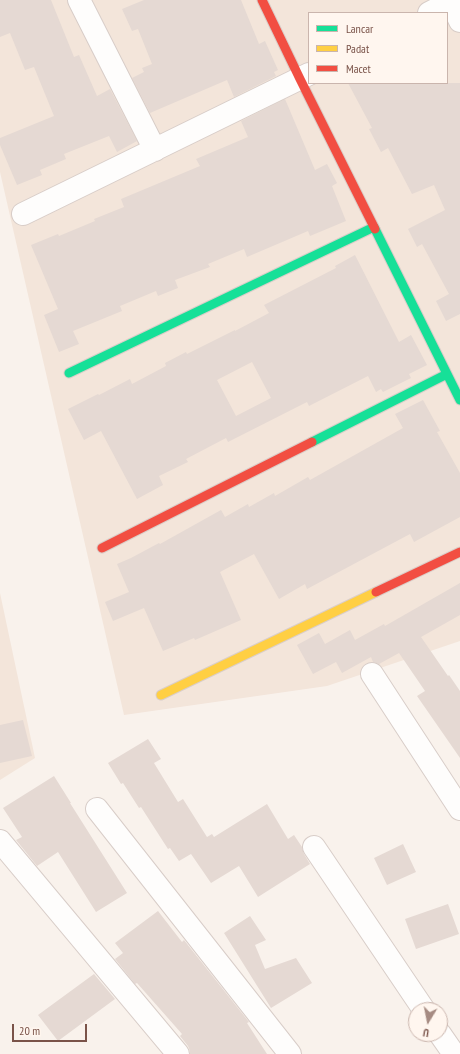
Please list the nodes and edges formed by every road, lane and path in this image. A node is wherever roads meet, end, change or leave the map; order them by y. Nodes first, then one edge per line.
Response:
1 (79, 0) edge
2 (262, 0) edge
3 (454, 6) edge
4 (433, 12) edge
5 (304, 77) edge
6 (155, 150) junction
7 (23, 214) dead end
8 (374, 227) junction
9 (69, 373) dead end
10 (447, 374) junction
11 (460, 400) edge
12 (102, 548) dead end
13 (460, 552) edge
14 (372, 674) dead end
15 (161, 695) dead end
16 (97, 809) dead end
17 (460, 809) edge
18 (0, 841) edge
19 (314, 847) dead end
20 (419, 1002) edge
21 (446, 1042) edge
22 (178, 1054) edge
23 (290, 1054) edge
24 (454, 1054) edge

1 - 6 street
2 - 5 street
3 - 4 street
5 - 6 street
5 - 8 street
6 - 7 street
8 - 9 street
8 - 10 street
10 - 11 street
10 - 12 street
13 - 15 street
14 - 17 street
16 - 23 street
18 - 22 street
19 - 20 street
21 - 24 street

